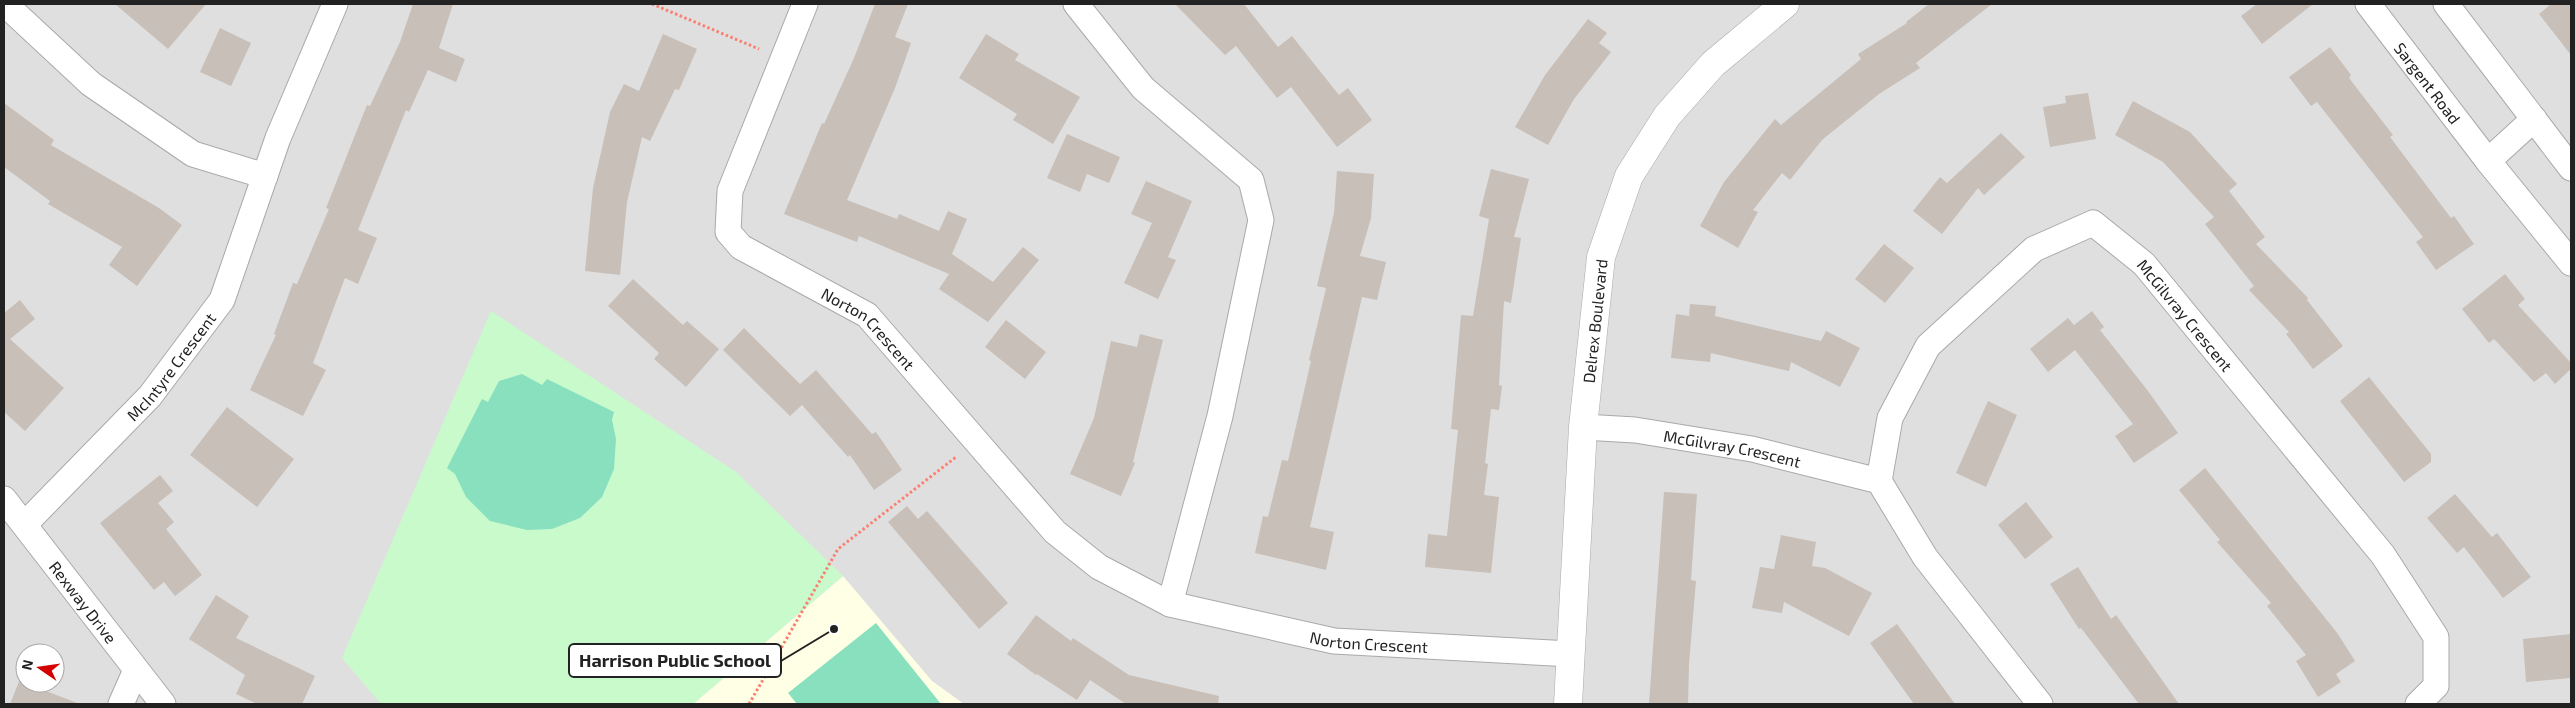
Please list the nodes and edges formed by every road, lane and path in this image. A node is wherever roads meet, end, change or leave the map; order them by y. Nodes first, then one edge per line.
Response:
1 (5, 4) edge
2 (335, 4) edge
3 (652, 4) edge
4 (805, 4) edge
5 (1076, 4) edge
6 (1785, 4) edge
7 (2368, 4) edge
8 (2446, 4) edge
9 (783, 59) junction
10 (2534, 119) junction
11 (2488, 161) junction
12 (2571, 168) edge
13 (265, 176) junction
14 (2571, 263) edge
15 (1583, 427) junction
16 (976, 441) junction
17 (1879, 481) junction
18 (4, 499) edge
19 (25, 524) junction
20 (1170, 604) junction
21 (1571, 654) junction
22 (136, 670) junction
23 (121, 704) edge
24 (162, 704) edge
25 (748, 704) edge
26 (1568, 704) edge
27 (2040, 704) edge
28 (2418, 704) edge

1 - 13 street
2 - 13 street, McIntyre Crescent
3 - 9 path
4 - 9 street, Norton Crescent
5 - 20 street
6 - 15 street, Delrex Boulevard
7 - 11 street, Sargent Road
8 - 10 street
9 - 16 street, Norton Crescent
10 - 11 street
10 - 12 street
11 - 14 street, Sargent Road
13 - 19 street, McIntyre Crescent
15 - 17 street, McGilvray Crescent
15 - 21 street, Delrex Boulevard
16 - 20 street, Norton Crescent
16 - 25 path
17 - 27 street
17 - 28 street, McGilvray Crescent
18 - 19 street, Rexway Drive
19 - 22 street, Rexway Drive
20 - 21 street, Norton Crescent
21 - 26 street, Delrex Boulevard
22 - 23 street
22 - 24 street, Rexway Drive

